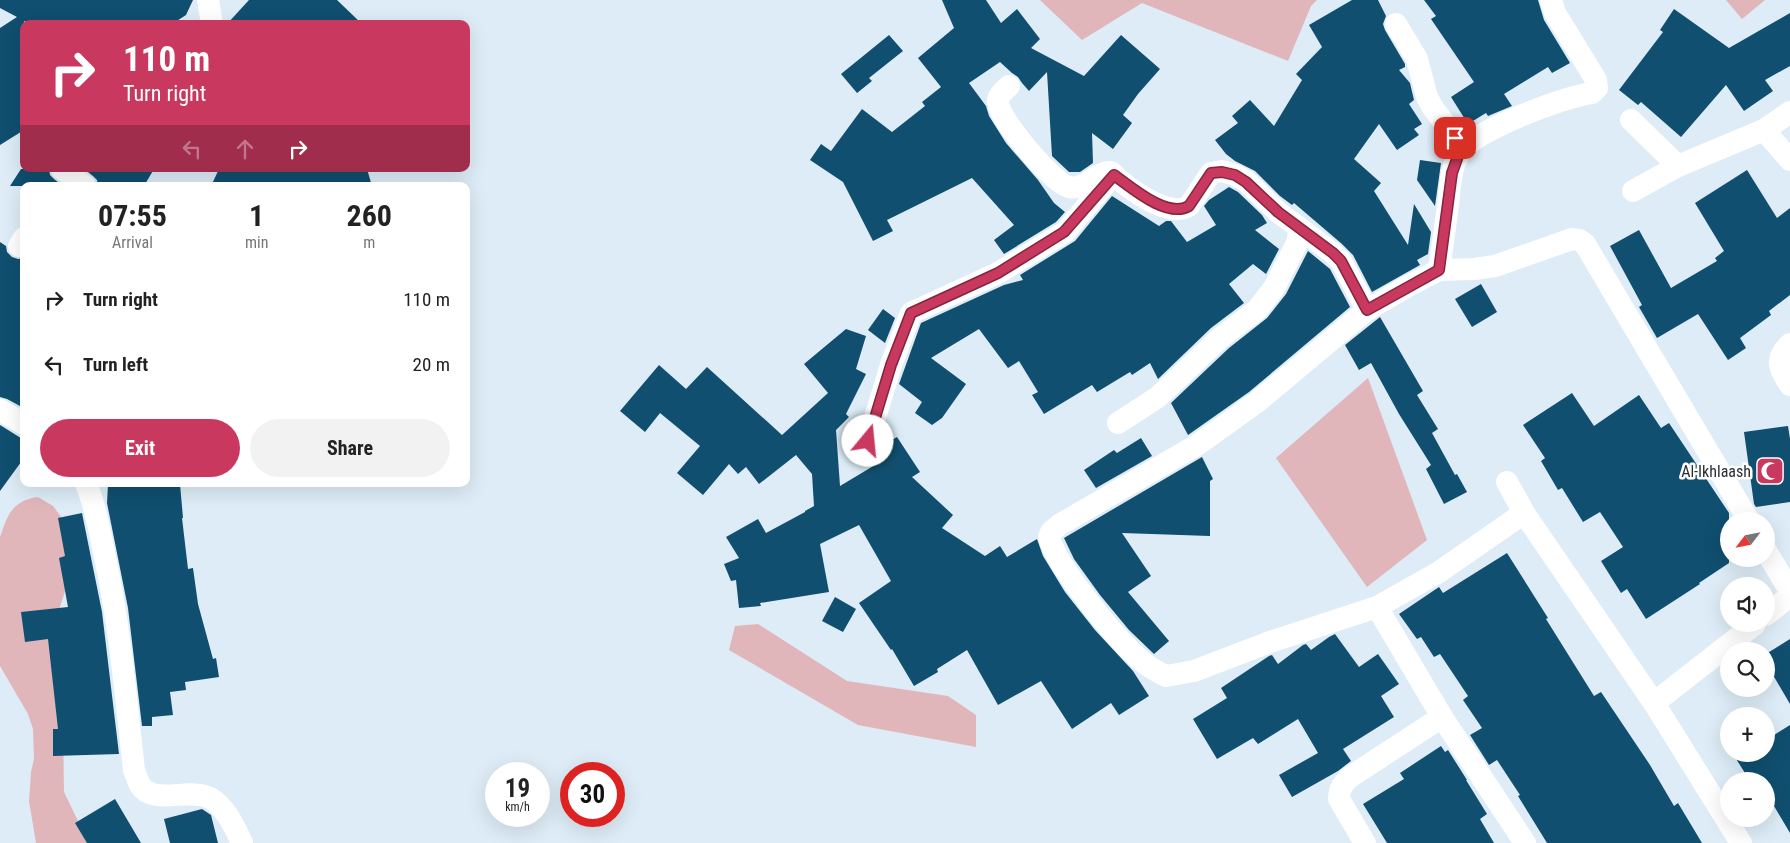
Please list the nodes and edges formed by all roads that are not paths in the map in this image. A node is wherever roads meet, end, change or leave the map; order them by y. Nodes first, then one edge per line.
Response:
1 (208, 0) edge
2 (1551, 0) edge
3 (211, 20) edge
4 (1396, 24) dead end
5 (1009, 86) dead end
6 (1790, 112) edge
7 (1632, 120) dead end
8 (1764, 130) junction
9 (1463, 148) junction
10 (1790, 160) edge
11 (1678, 166) junction
12 (66, 172) edge
13 (1114, 175) junction
14 (80, 182) edge
15 (1633, 191) dead end
16 (1300, 229) junction
17 (1439, 270) junction
18 (1367, 310) junction
19 (1790, 344) edge
20 (1790, 385) edge
21 (0, 410) edge
22 (20, 422) edge
23 (1118, 423) dead end
24 (868, 441) dead end
25 (1507, 482) dead end
26 (87, 487) edge
27 (1744, 512) edge
28 (1524, 513) junction
29 (1775, 566) edge
30 (1790, 591) edge
31 (1790, 596) edge
32 (1377, 608) junction
33 (1775, 608) edge
34 (1745, 632) edge
35 (1654, 703) junction
36 (1442, 716) junction
37 (242, 843) edge
38 (1365, 843) edge
39 (1525, 843) edge
40 (1741, 843) edge

1 - 3 street
2 - 9 street
4 - 9 street
5 - 13 street
6 - 8 street
7 - 11 street
8 - 10 street
8 - 11 street
9 - 17 street
11 - 15 street
12 - 14 street
13 - 16 street
13 - 24 street
16 - 18 street
16 - 23 street
17 - 18 street
17 - 27 street
18 - 32 street
19 - 20 street
21 - 22 street
25 - 28 street
26 - 37 street
28 - 32 street
28 - 35 street
29 - 30 street
31 - 33 street
32 - 36 street
34 - 35 street
35 - 40 street
36 - 38 street
36 - 39 street

